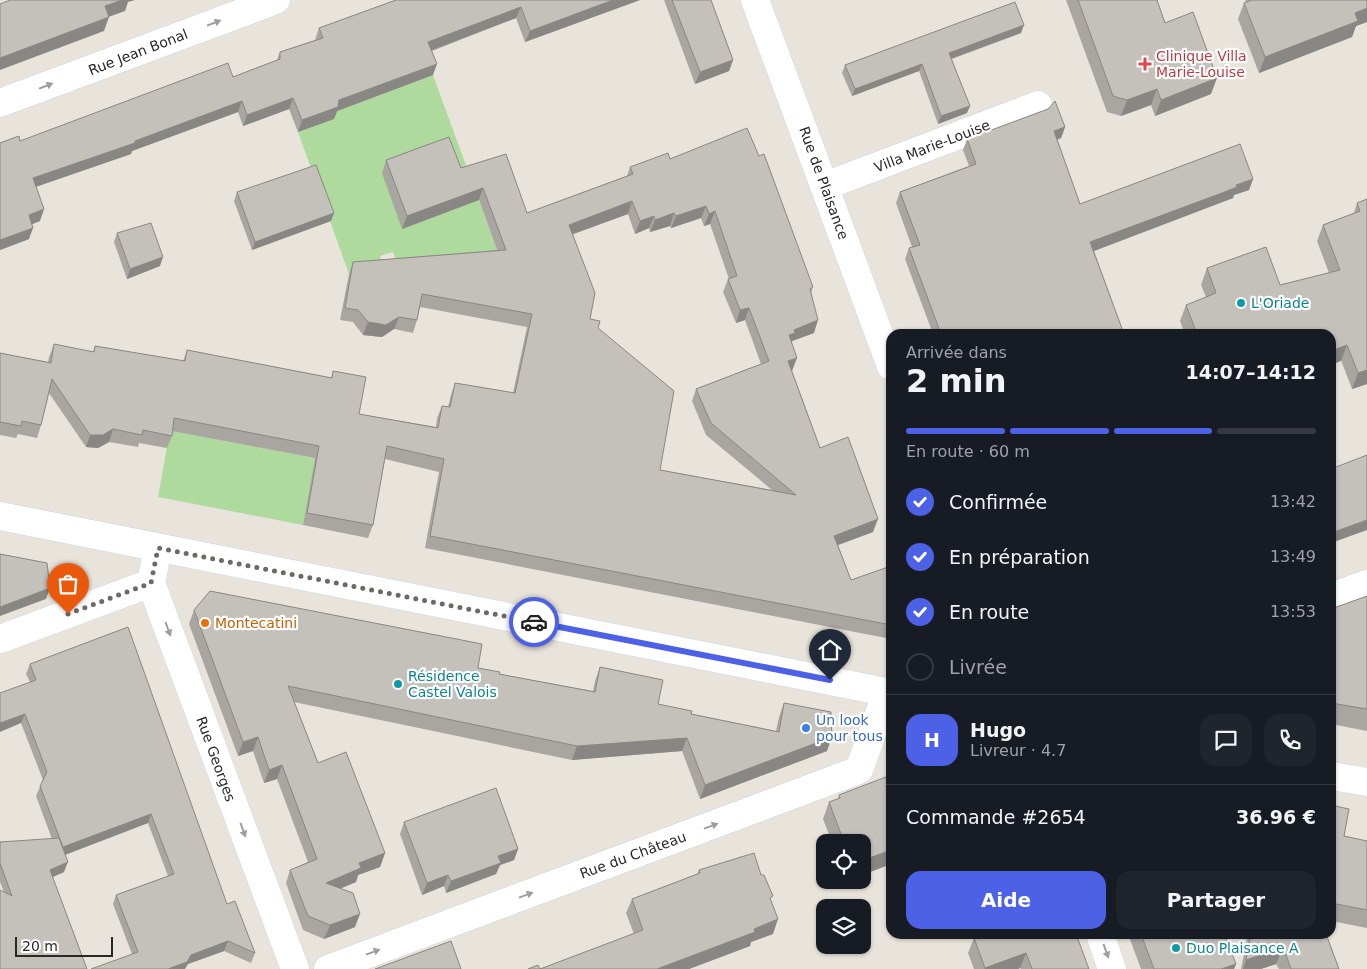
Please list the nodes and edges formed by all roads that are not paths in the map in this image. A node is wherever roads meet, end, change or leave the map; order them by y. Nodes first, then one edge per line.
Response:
1 (276, 0) edge
2 (756, 0) edge
3 (0, 103) edge
4 (1038, 105) dead end
5 (825, 186) junction
6 (886, 352) edge
7 (0, 516) edge
8 (158, 548) junction
9 (151, 583) junction
10 (1367, 584) edge
11 (1336, 595) edge
12 (0, 639) edge
13 (886, 691) edge
14 (886, 700) edge
15 (1336, 777) edge
16 (1367, 782) edge
17 (1102, 939) edge
18 (295, 969) edge
19 (328, 969) edge
20 (1112, 969) edge

3 -> 1 street, Rue Jean Bonal
2 - 5 street, Rue de Plaisance
4 - 5 street, Villa Marie-Louise
5 - 6 street, Rue de Plaisance
7 - 8 street
8 - 9 street
8 - 13 street
9 - 12 street
9 -> 18 street, Rue Georges
10 - 11 street
19 -> 14 street, Rue du Château
15 - 16 street
17 -> 20 street

